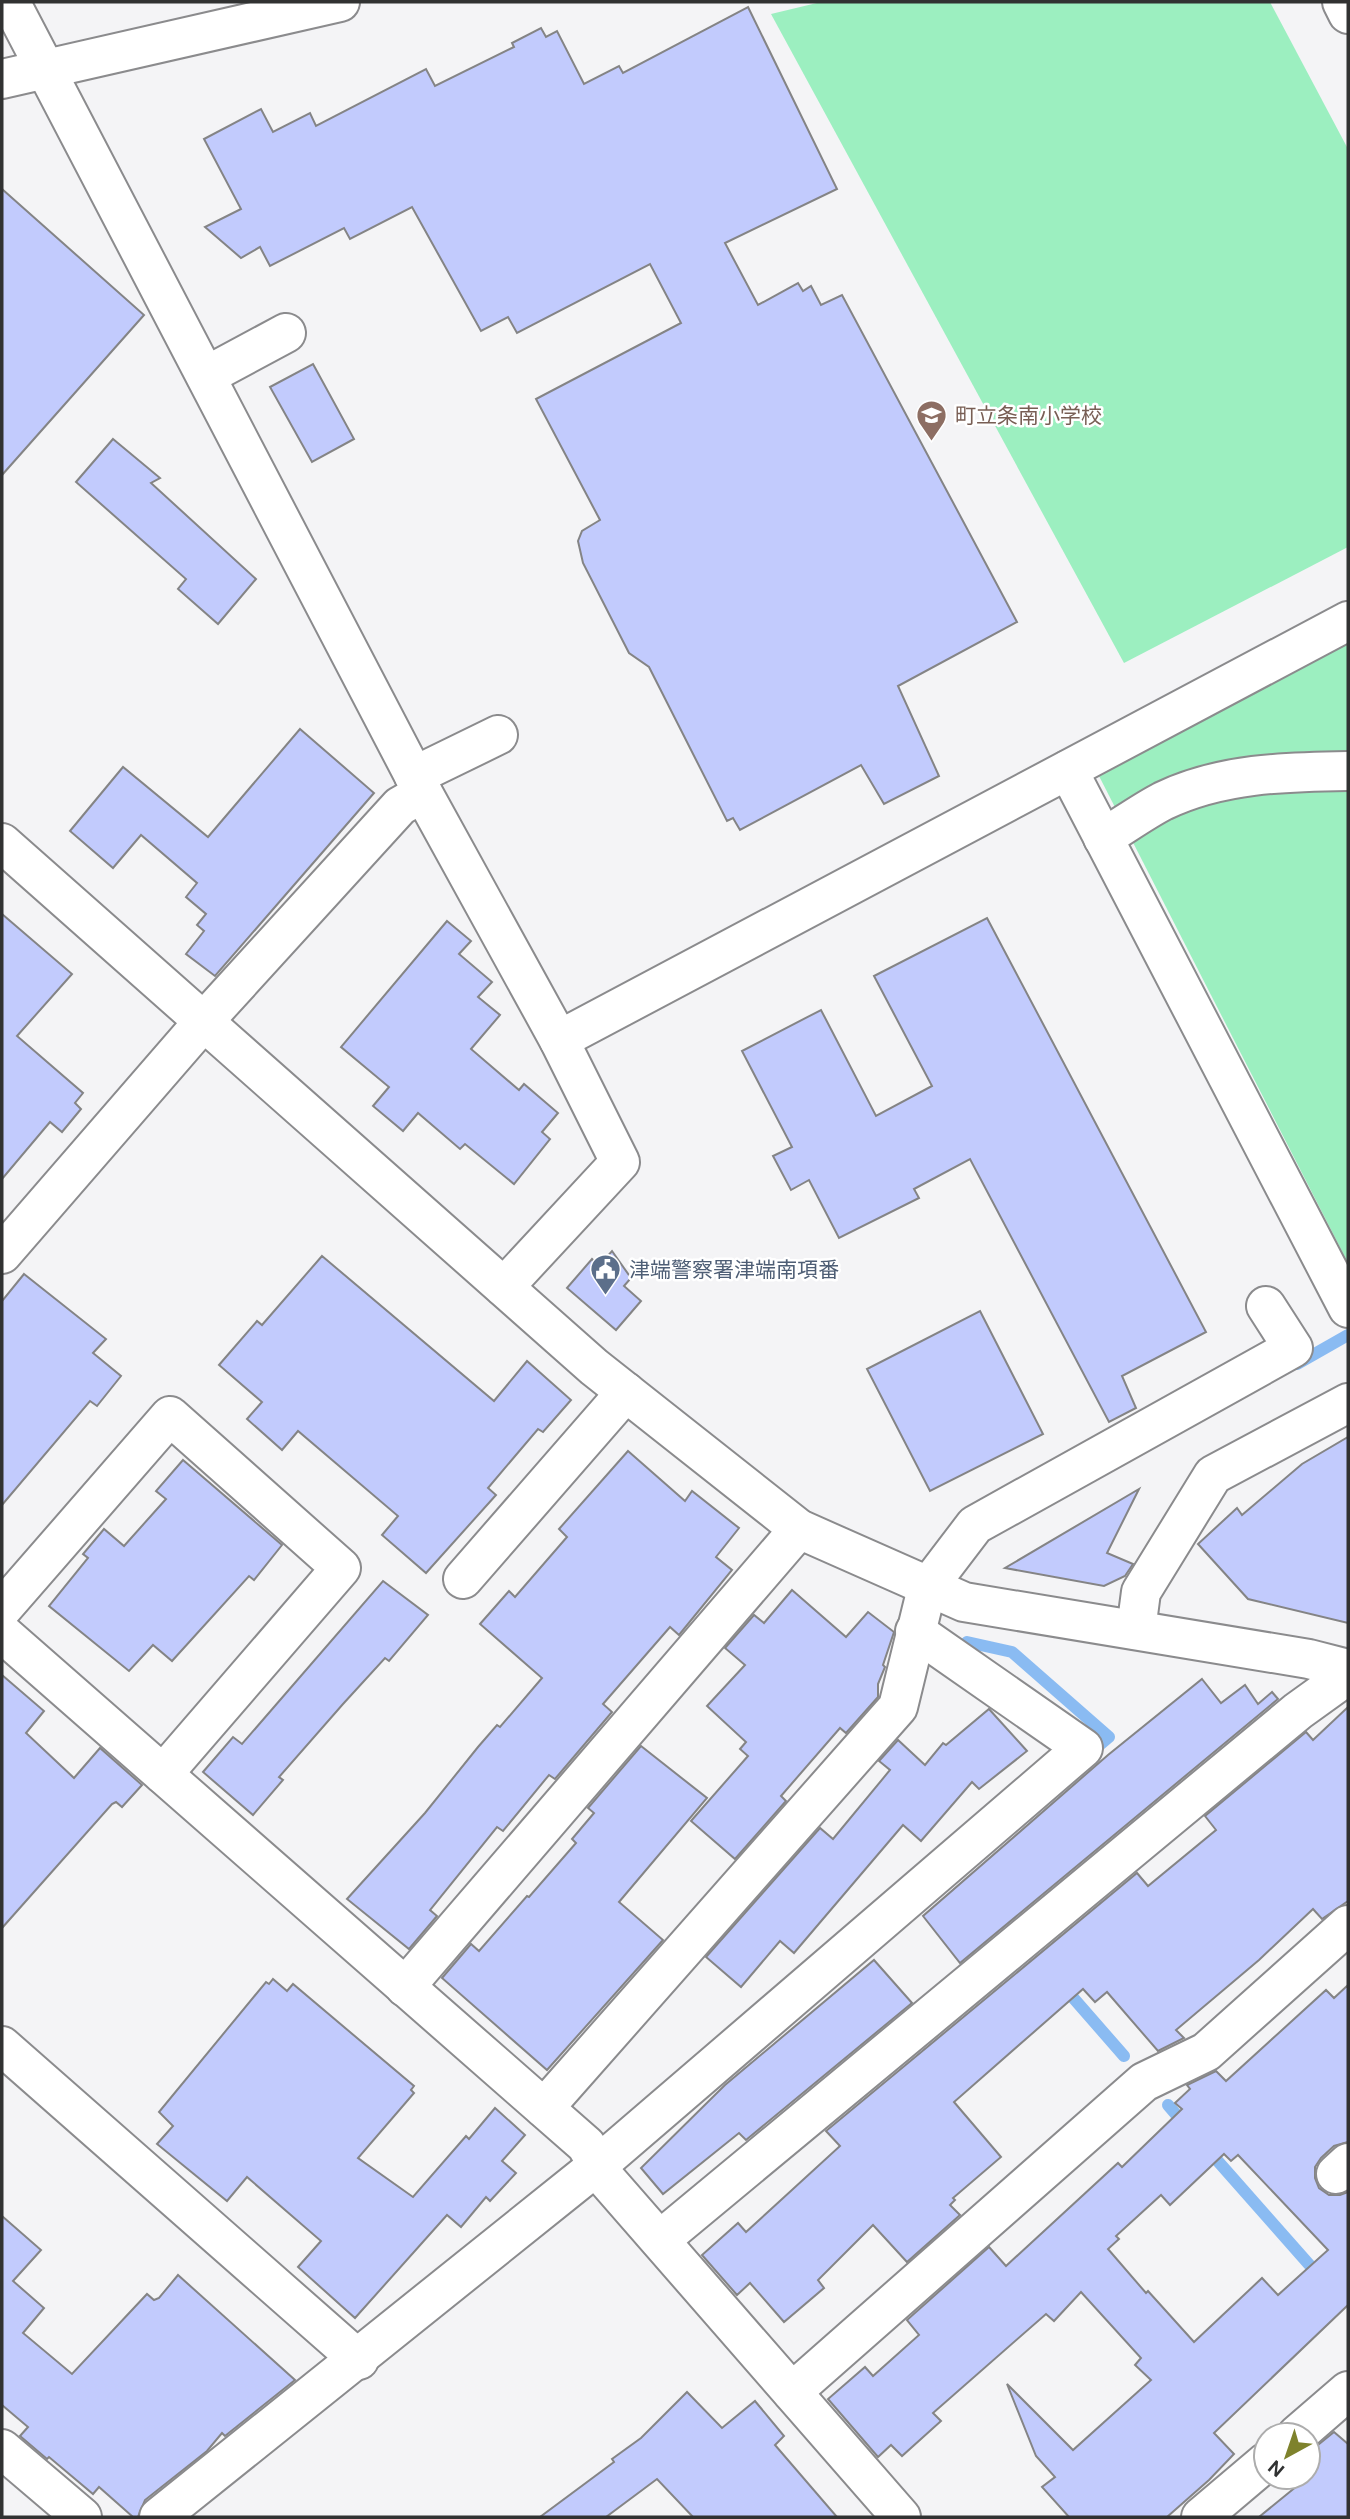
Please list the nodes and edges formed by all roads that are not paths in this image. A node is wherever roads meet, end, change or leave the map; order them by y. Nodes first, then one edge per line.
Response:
1 (340, 2) edge
2 (1342, 2) edge
3 (14, 9) dead end
4 (1348, 14) edge
5 (47, 70) junction
6 (2, 79) edge
7 (286, 333) dead end
8 (206, 376) junction
9 (1348, 621) edge
10 (498, 735) dead end
11 (1068, 770) junction
12 (1348, 771) edge
13 (418, 785) junction
14 (1103, 838) junction
15 (2, 843) edge
16 (204, 1021) junction
17 (559, 1040) junction
18 (2, 1254) edge
19 (504, 1287) junction
20 (1266, 1306) dead end
21 (1348, 1308) edge
22 (626, 1392) junction
23 (1348, 1404) edge
24 (799, 1529) junction
25 (463, 1579) dead end
26 (928, 1588) junction
27 (2, 1609) edge
28 (1136, 1630) junction
29 (915, 1631) junction
30 (2, 1633) edge
31 (1348, 1669) edge
32 (1348, 1675) edge
33 (163, 1774) junction
34 (1348, 1925) edge
35 (405, 1987) junction
36 (2, 2046) edge
37 (544, 2108) junction
38 (592, 2155) junction
39 (660, 2240) junction
40 (359, 2360) junction
41 (1348, 2391) edge
42 (792, 2392) junction
43 (1313, 2421) edge
44 (2, 2449) edge
45 (1252, 2474) edge
46 (82, 2517) edge
47 (159, 2517) edge
48 (901, 2517) edge
49 (1201, 2517) edge

1 - 5 main road
2 - 4 main road
3 - 5 main road
5 - 6 main road
5 - 8 main road
7 - 8 main road
8 - 13 main road
9 - 11 main road
10 - 13 main road
11 - 14 main road
11 - 17 main road
12 - 14 main road
13 - 16 main road
13 - 17 main road
14 - 21 main road
15 - 16 main road
16 - 18 main road
16 - 19 main road
17 - 19 main road
19 - 22 main road
20 - 26 main road
22 - 24 main road
22 - 25 main road
23 - 28 main road
24 - 26 main road
24 - 35 main road
26 - 28 main road
26 - 29 main road
27 - 33 main road
28 - 31 main road
29 - 37 main road
29 - 38 main road
30 - 33 main road
32 - 39 main road
33 - 35 main road
34 - 42 main road
35 - 37 main road
36 - 40 main road
37 - 38 main road
38 - 39 main road
38 - 40 main road
39 - 42 main road
40 - 47 main road
41 - 43 main road
42 - 48 main road
44 - 46 main road
45 - 49 main road

